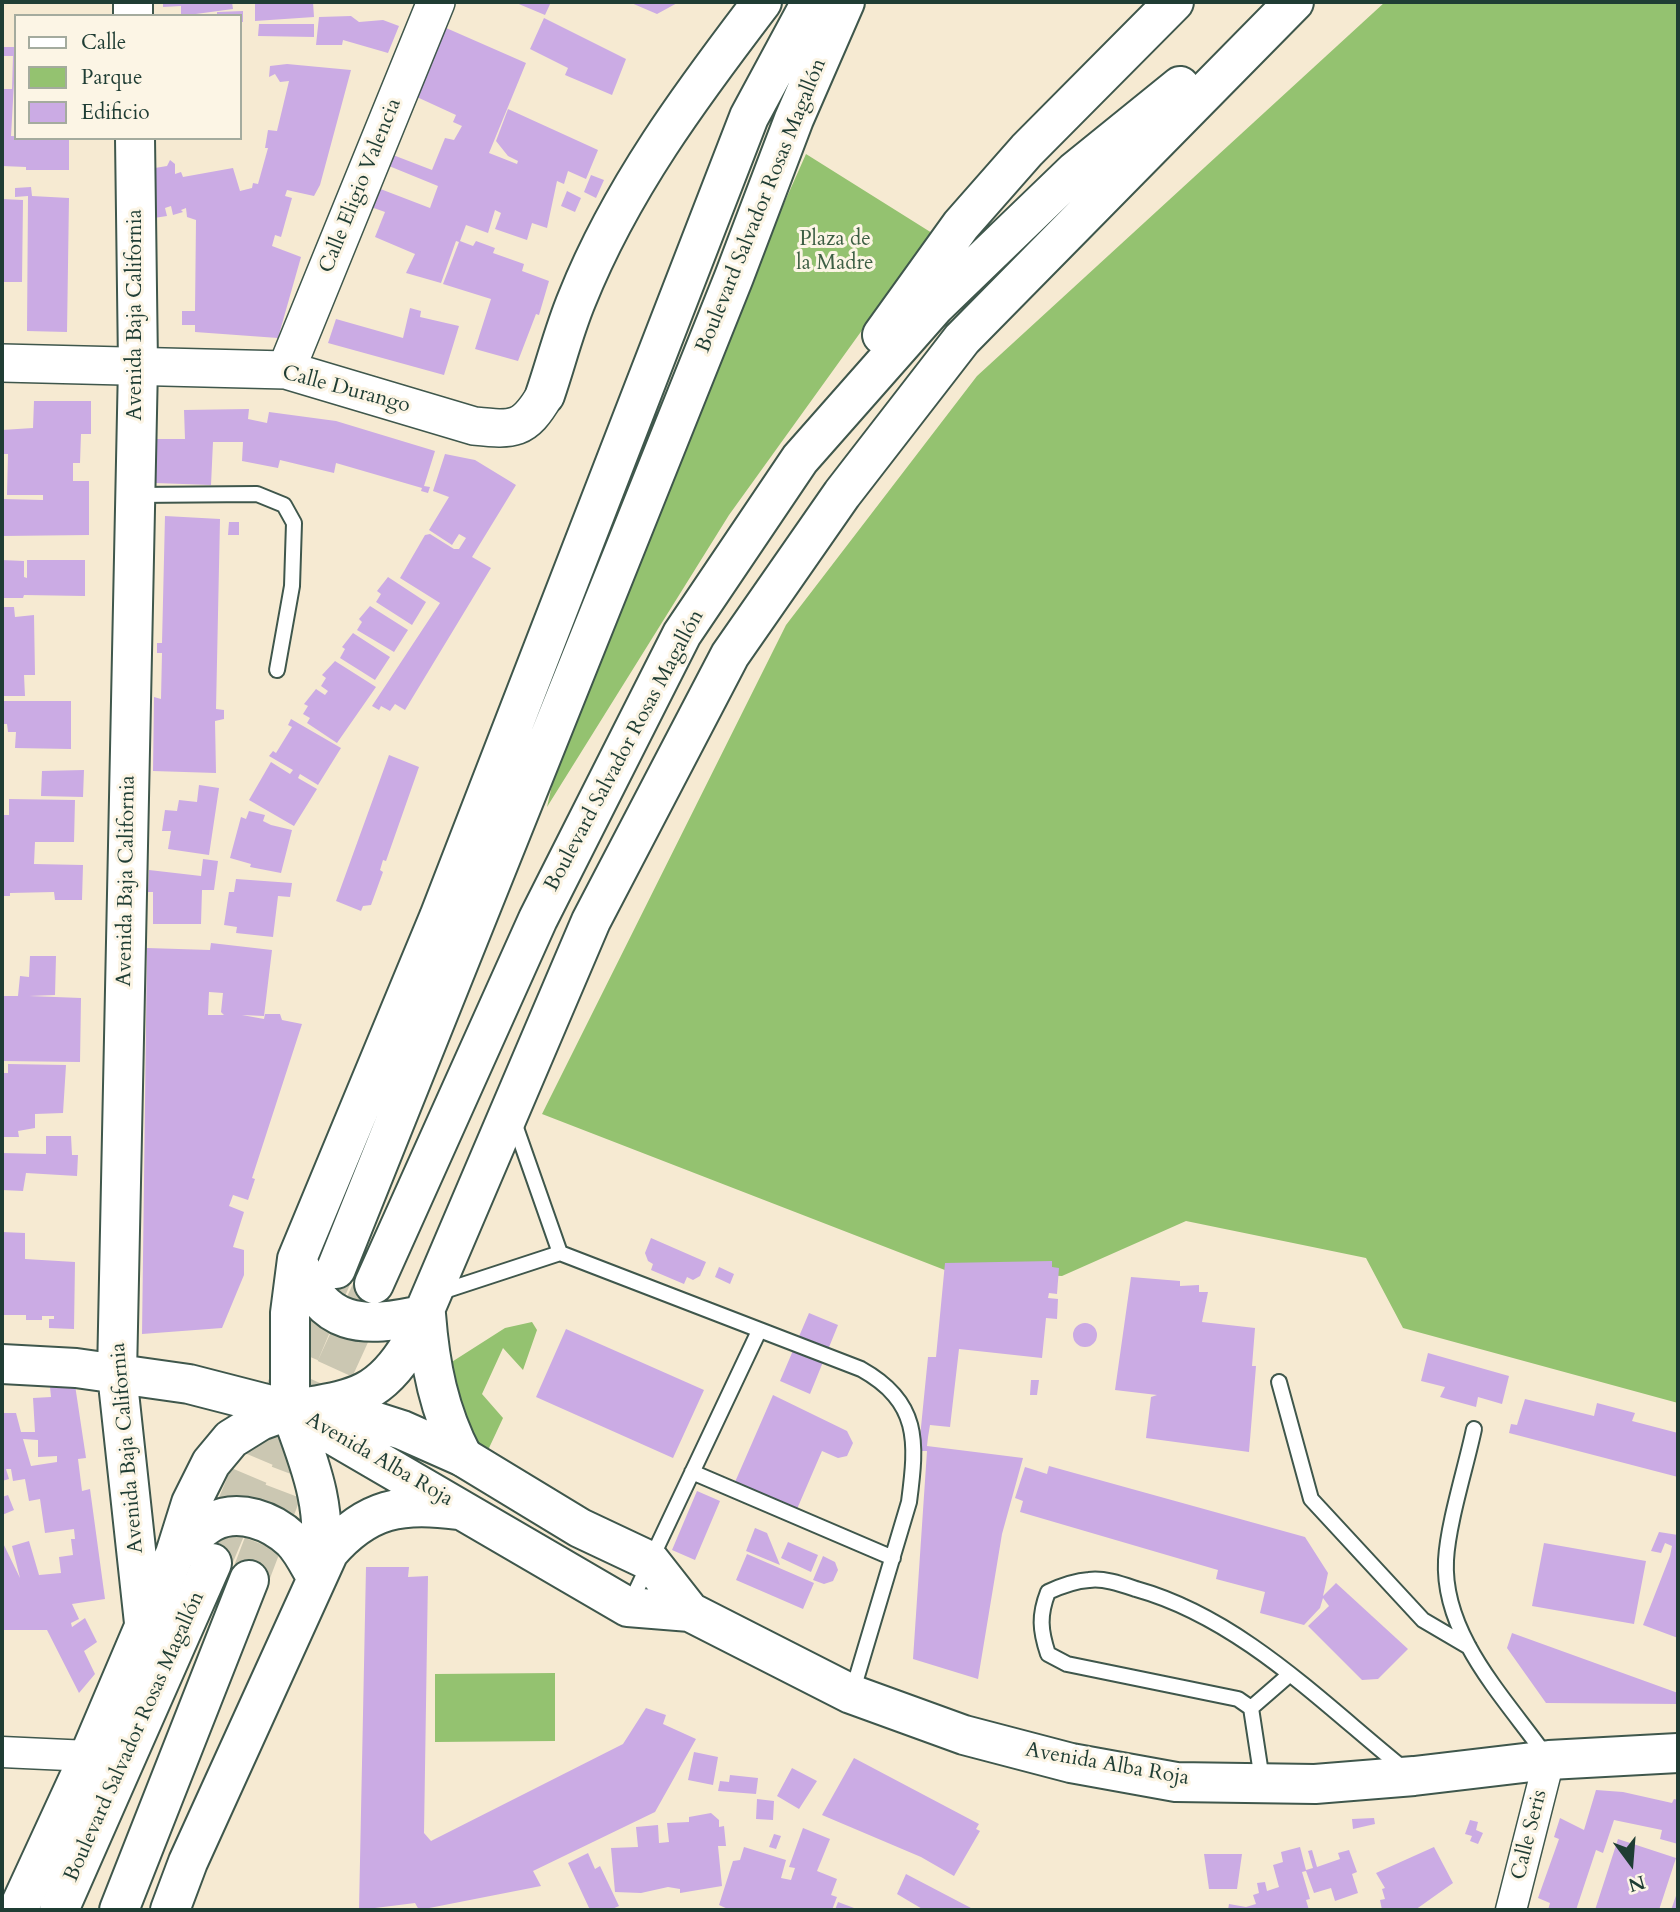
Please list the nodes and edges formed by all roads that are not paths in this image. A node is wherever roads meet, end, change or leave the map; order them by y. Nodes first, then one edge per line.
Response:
1 (436, 2) edge
2 (762, 2) edge
3 (811, 2) edge
4 (845, 2) edge
5 (1174, 2) edge
6 (1286, 2) edge
7 (1294, 2) edge
8 (135, 140) edge
9 (2, 363) edge
10 (138, 365) junction
11 (286, 370) junction
12 (545, 395) joint
13 (800, 459) junction
14 (135, 495) junction
15 (277, 670) dead end
16 (511, 1111) junction
17 (560, 1253) junction
18 (297, 1259) junction
19 (335, 1269) tunnel mouth
20 (374, 1284) tunnel mouth
21 (430, 1305) junction
22 (758, 1331) junction
23 (2, 1364) edge
24 (117, 1374) junction
25 (1279, 1382) dead end
26 (290, 1410) junction
27 (1474, 1429) dead end
28 (463, 1458) junction
29 (692, 1472) junction
30 (470, 1512) junction
31 (174, 1554) junction
32 (893, 1558) junction
33 (650, 1561) junction
34 (212, 1563) tunnel mouth
35 (316, 1577) junction
36 (249, 1580) tunnel mouth
37 (628, 1607) junction
38 (690, 1612) junction
39 (144, 1623) junction
40 (1470, 1648) junction
41 (1289, 1675) junction
42 (851, 1694) junction
43 (1251, 1708) junction
44 (2, 1752) edge
45 (1678, 1753) edge
46 (89, 1756) junction
47 (1549, 1760) junction
48 (1414, 1776) junction
49 (1263, 1783) junction
50 (13, 1909) edge
51 (59, 1910) edge
52 (119, 1910) edge
53 (170, 1910) edge
54 (1511, 1910) edge

1 - 11 street, Calle Eligio Valencia
2 - 12 main road
3 - 18 main road
4 - 19 main road, Boulevard Salvador Rosas Magallón
5 - 13 main road
6 - 13 main road, Boulevard Salvador Rosas Magallón
7 - 16 main road
8 - 10 main road, Avenida Baja California
9 - 10 street, Calle Durango
10 - 11 street, Calle Durango
10 - 14 main road, Avenida Baja California
11 - 12 street, Calle Durango
13 - 20 main road, Boulevard Salvador Rosas Magallón
14 - 15 lane
14 - 24 main road, Avenida Baja California
16 - 17 lane
16 - 21 main road
17 - 21 lane
17 - 22 lane
18 - 21 main road
18 - 26 main road
21 - 26 main road
21 - 28 main road
22 - 29 lane
22 - 32 lane
23 - 24 main road
24 - 26 main road
24 - 39 main road, Avenida Baja California
25 - 40 lane
26 - 28 main road, Avenida Alba Roja
26 - 30 main road, Avenida Alba Roja
26 - 31 main road
26 - 35 main road
27 - 40 lane
28 - 33 main road, Avenida Alba Roja
29 - 32 lane
29 - 33 lane
30 - 35 main road
30 - 37 main road, Avenida Alba Roja
31 - 35 main road
31 - 39 main road
32 - 42 lane
33 - 37 lane
33 - 38 main road, Avenida Alba Roja
34 - 51 main road, Boulevard Salvador Rosas Magallón
35 - 53 main road
36 - 52 main road, Boulevard Salvador Rosas Magallón
37 - 38 main road, Avenida Alba Roja
38 - 42 main road, Avenida Alba Roja
39 - 46 main road
40 - 47 lane
41 - 43 lane
41 - 43 lane
41 - 48 lane
42 - 49 main road, Avenida Alba Roja
43 - 49 lane
44 - 46 street
45 - 47 main road, Avenida Alba Roja
46 - 50 main road
47 - 48 main road, Avenida Alba Roja
47 - 54 street, Calle Seris
48 - 49 main road, Avenida Alba Roja

